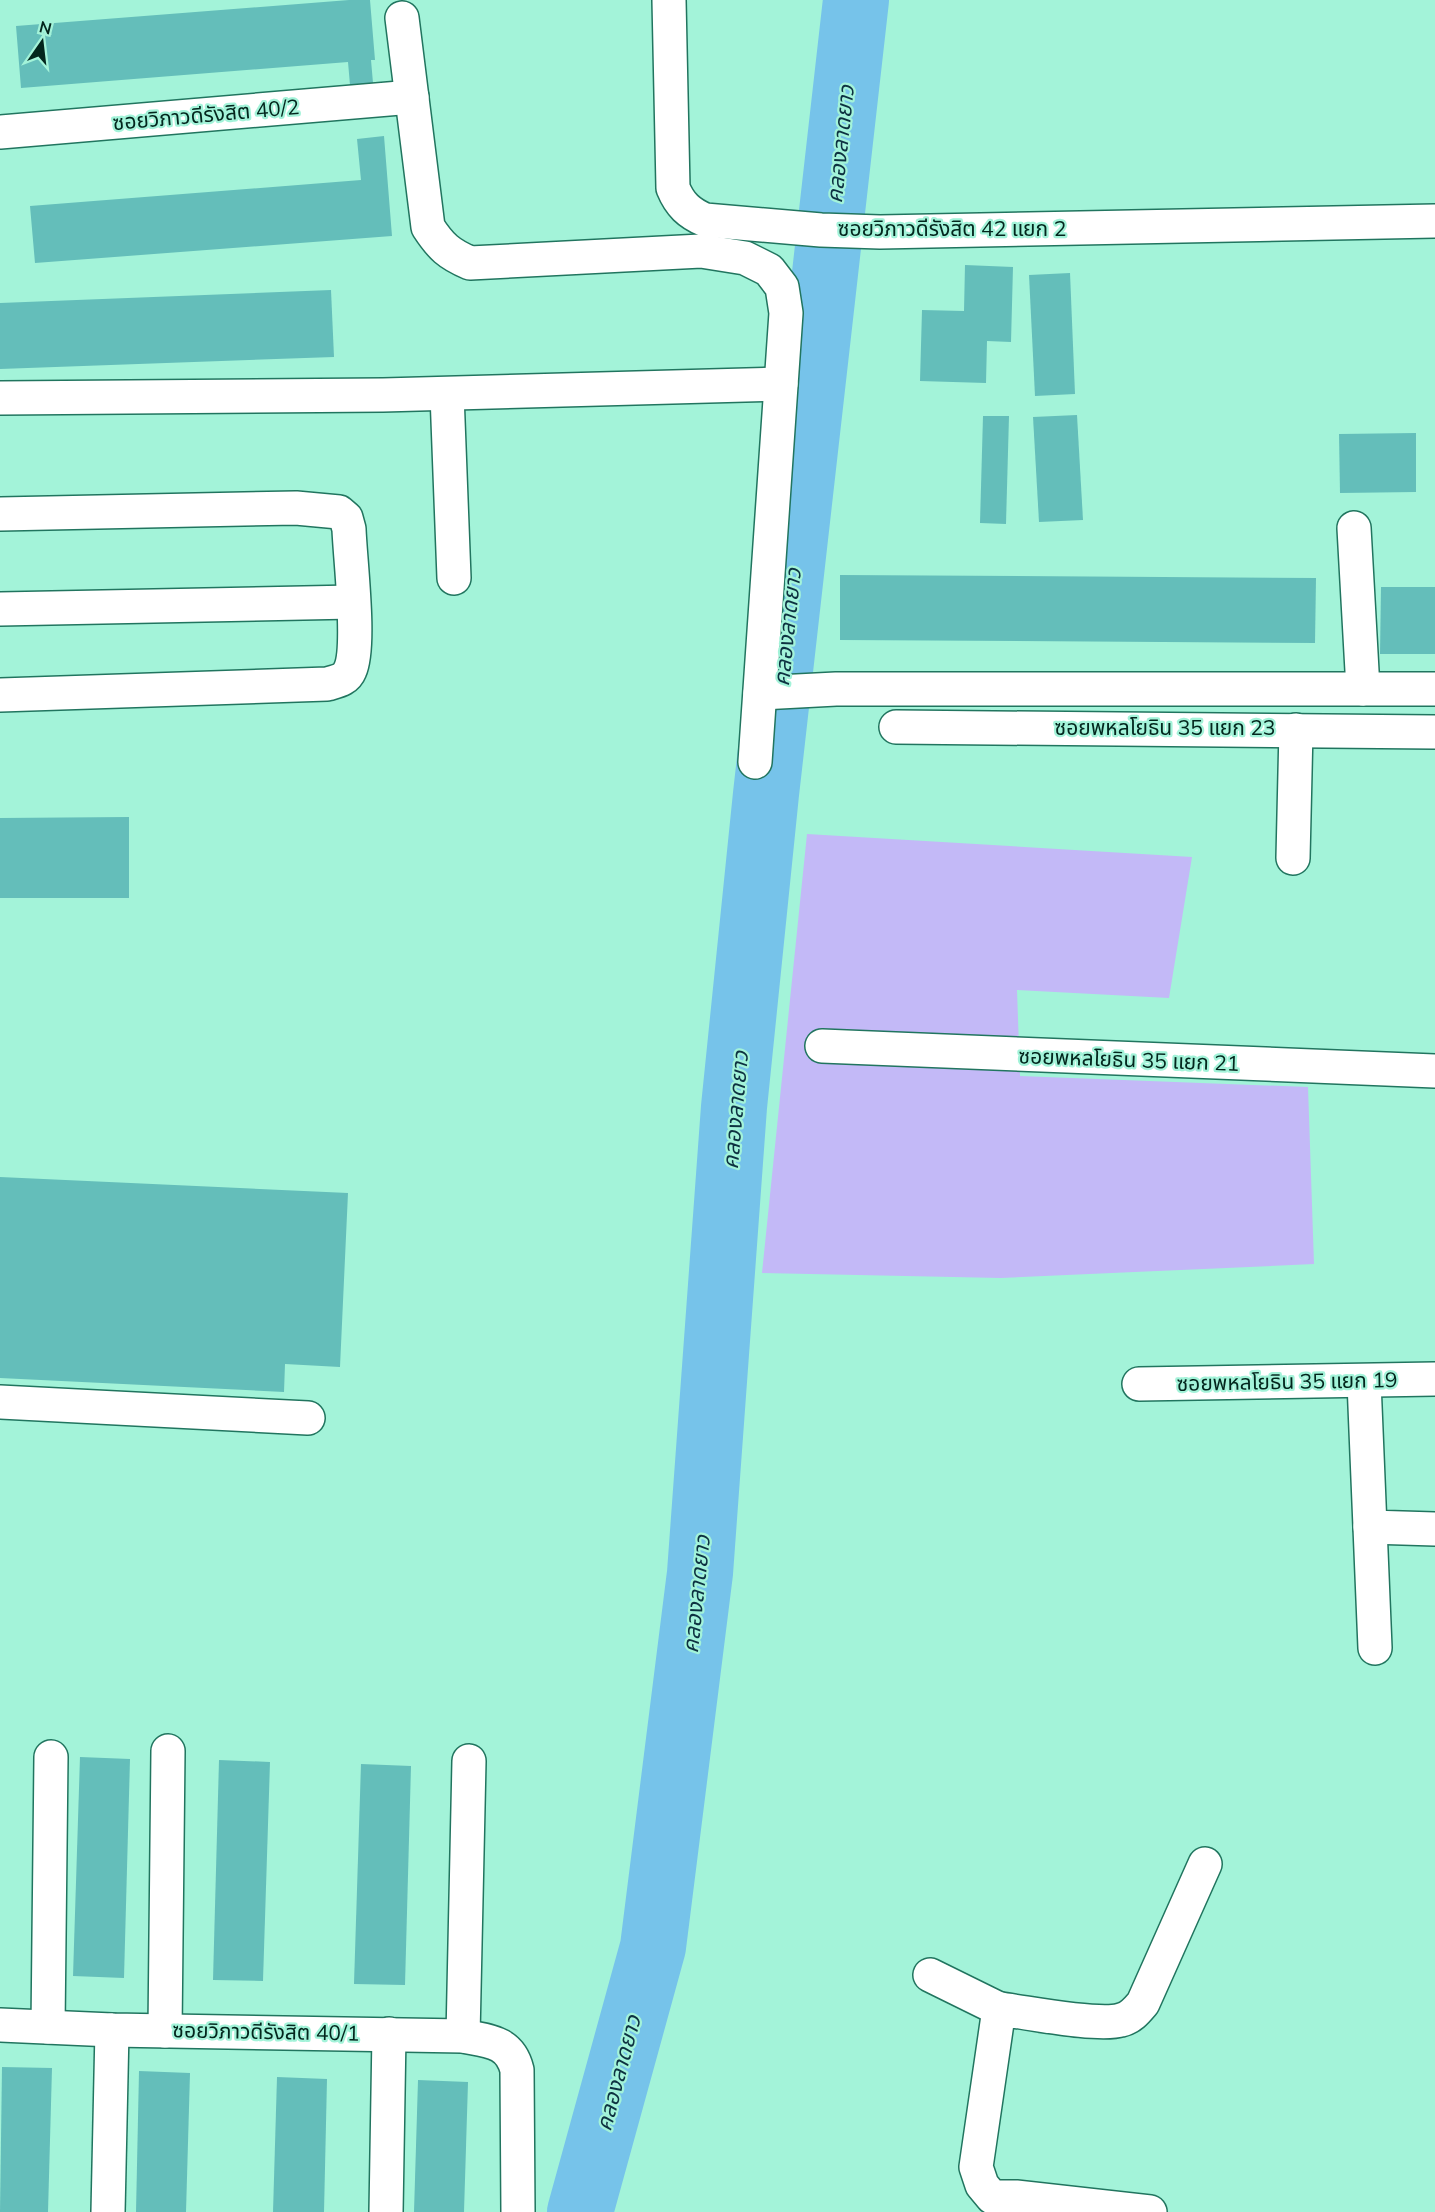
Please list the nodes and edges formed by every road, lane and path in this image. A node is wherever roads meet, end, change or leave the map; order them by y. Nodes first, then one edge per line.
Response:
1 (669, 0) edge
2 (402, 18) dead end
3 (412, 97) junction
4 (0, 132) edge
5 (1435, 221) edge
6 (781, 384) junction
7 (447, 393) junction
8 (0, 398) edge
9 (0, 514) edge
10 (1354, 528) dead end
11 (454, 578) dead end
12 (353, 602) junction
13 (0, 609) edge
14 (1362, 689) junction
15 (1435, 689) edge
16 (767, 692) junction
17 (0, 695) edge
18 (896, 727) dead end
19 (1296, 730) junction
20 (1435, 732) edge
21 (755, 762) dead end
22 (1293, 858) dead end
23 (822, 1046) dead end
24 (1435, 1071) edge
25 (1435, 1379) edge
26 (1364, 1382) junction
27 (1139, 1384) dead end
28 (0, 1402) edge
29 (308, 1418) dead end
30 (1370, 1527) junction
31 (1435, 1529) edge
32 (1375, 1648) dead end
33 (168, 1751) dead end
34 (51, 1757) dead end
35 (469, 1761) dead end
36 (1205, 1864) dead end
37 (930, 1975) dead end
38 (999, 2009) junction
39 (0, 2025) edge
40 (48, 2027) junction
41 (112, 2030) junction
42 (165, 2031) junction
43 (389, 2034) junction
44 (463, 2036) junction
45 (108, 2212) edge
46 (386, 2212) edge
47 (518, 2212) edge
48 (1150, 2212) edge

1 - 5 street, ซอยวิภาวดีรังสิต 42 แยก 2
2 - 3 street
3 - 4 street, ซอยวิภาวดีรังสิต 40/2
3 - 6 street
6 - 7 street
6 - 16 street
7 - 8 street
7 - 11 street
9 - 12 street
10 - 14 street
12 - 13 street
12 - 17 street
14 - 15 street
14 - 16 street
16 - 21 street
18 - 19 street, ซอยพหลโยธิน 35 แยก 23
19 - 20 street, ซอยพหลโยธิน 35 แยก 23
19 - 22 street
23 - 24 street, ซอยพหลโยธิน 35 แยก 21
25 - 26 street, ซอยพหลโยธิน 35 แยก 19
26 - 27 street, ซอยพหลโยธิน 35 แยก 19
26 - 30 street
28 - 29 street
30 - 31 street
30 - 32 street
33 - 42 street
34 - 40 street
35 - 44 street
36 - 38 street
37 - 38 street
38 - 48 street
39 - 40 street, ซอยวิภาวดีรังสิต 40/1
40 - 41 street, ซอยวิภาวดีรังสิต 40/1
41 - 42 street, ซอยวิภาวดีรังสิต 40/1
41 - 45 street
42 - 43 street, ซอยวิภาวดีรังสิต 40/1
43 - 44 street, ซอยวิภาวดีรังสิต 40/1
43 - 46 street
44 - 47 street, ซอยวิภาวดีรังสิต 40/1

